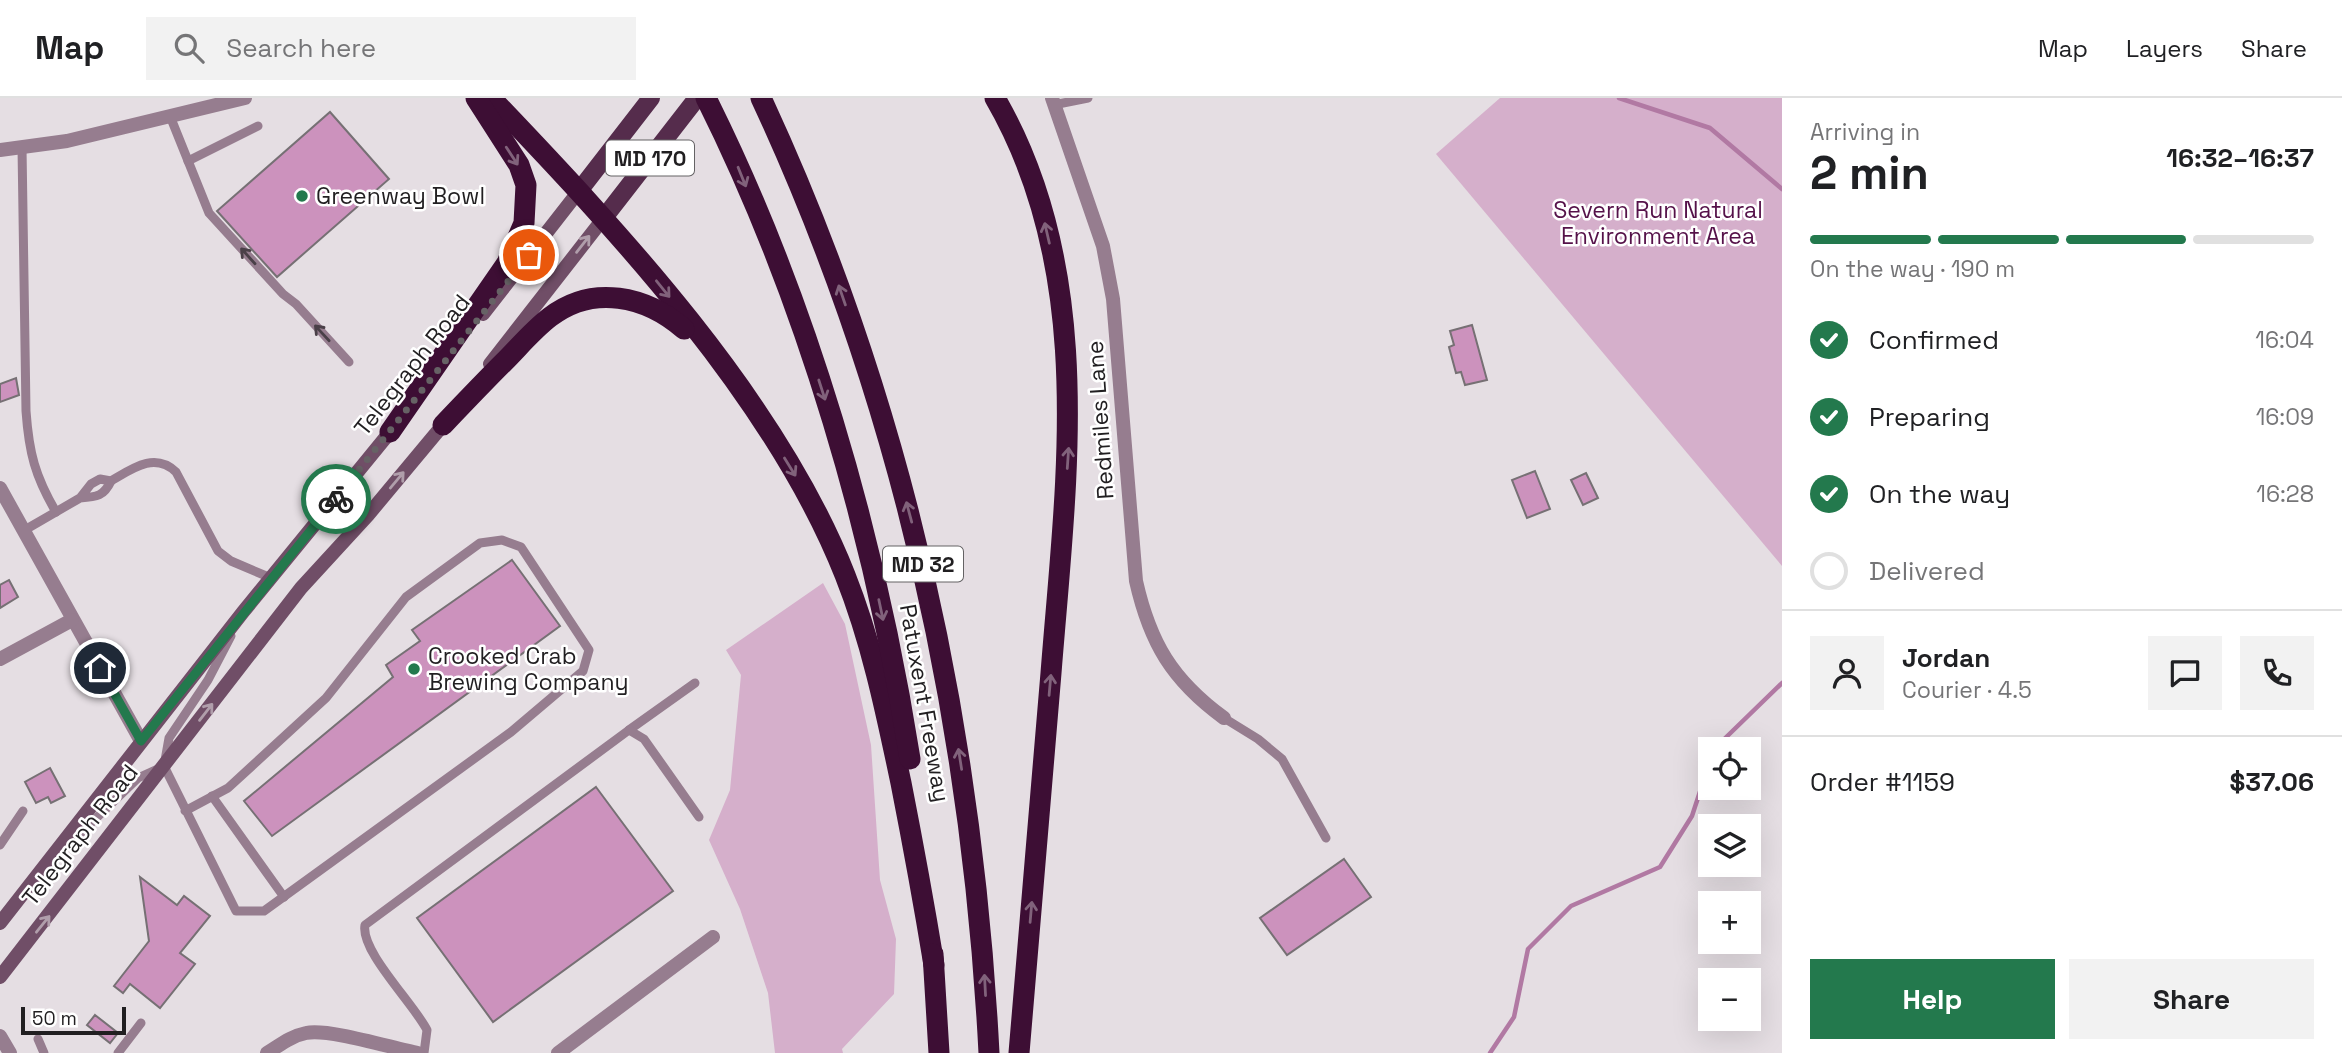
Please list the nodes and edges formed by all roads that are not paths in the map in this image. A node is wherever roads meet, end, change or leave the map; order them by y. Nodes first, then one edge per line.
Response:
1 (245, 98) edge
2 (476, 98) edge
3 (491, 98) edge
4 (651, 98) edge
5 (697, 98) edge
6 (761, 98) edge
7 (1088, 98) edge
8 (996, 100) edge
9 (1053, 101) edge
10 (710, 106) edge
11 (170, 116) junction
12 (258, 126) dead end
13 (22, 147) junction
14 (0, 150) edge
15 (188, 161) junction
16 (579, 191) junction
17 (603, 219) junction
18 (349, 362) dead end
19 (725, 370) junction
20 (443, 425) junction
21 (390, 432) junction
22 (0, 488) edge
23 (56, 512) junction
24 (23, 531) junction
25 (271, 578) junction
26 (243, 612) junction
27 (72, 620) junction
28 (0, 659) edge
29 (695, 683) dead end
30 (1224, 718) joint
31 (629, 730) junction
32 (141, 741) junction
33 (164, 766) junction
34 (212, 796) junction
35 (23, 811) dead end
36 (185, 811) junction
37 (699, 817) dead end
38 (1326, 838) dead end
39 (0, 845) edge
40 (46, 864) junction
41 (285, 897) junction
42 (0, 923) edge
43 (713, 937) dead end
44 (934, 965) junction
45 (0, 977) edge
46 (141, 1023) dead end
47 (0, 1037) edge
48 (38, 1040) dead end
49 (10, 1053) edge
50 (44, 1053) edge
51 (118, 1053) edge
52 (267, 1053) edge
53 (418, 1053) edge
54 (424, 1053) edge
55 (558, 1053) edge
56 (939, 1053) edge
57 (989, 1053) edge
58 (1019, 1053) edge

1 - 11 street
2 -> 21 highway
3 - 16 highway
4 - 16 main road, Telegraph Road / MD 170
5 - 17 main road, Telegraph Road / MD 170
57 -> 6 highway, Patuxent Freeway / MD 32
7 - 9 lane
58 -> 8 highway
9 - 30 street, Redmiles Lane
10 -> 44 highway, Patuxent Freeway / MD 32
11 - 13 street
11 - 15 lane
12 - 15 lane
13 - 14 street
13 - 23 lane
18 -> 15 lane
16 - 17 highway
16 - 21 main road, Telegraph Road / MD 170
17 -> 19 highway
20 -> 17 main road, Telegraph Road / MD 170
19 - 20 highway
19 -> 44 highway
33 -> 20 main road, Telegraph Road / MD 170
21 - 25 main road, Telegraph Road / MD 170
22 - 24 street
23 - 24 lane
23 - 25 lane
24 - 27 street
25 - 26 main road, Telegraph Road / MD 170
26 - 32 main road, Telegraph Road / MD 170
26 - 33 lane
27 - 28 street
27 - 32 street
29 - 31 lane
30 - 38 lane
31 - 37 lane
31 - 54 lane
32 - 40 main road, Telegraph Road / MD 170
33 - 36 lane
33 - 40 lane
45 -> 33 main road, Telegraph Road / MD 170
34 - 36 lane
34 - 41 lane
34 - 41 lane
35 - 39 lane
36 - 41 lane
40 - 42 main road, Telegraph Road / MD 170
43 - 55 street
44 - 56 highway, Patuxent Freeway / MD 32
46 - 51 lane
47 - 49 street
48 - 50 lane
52 - 53 street

